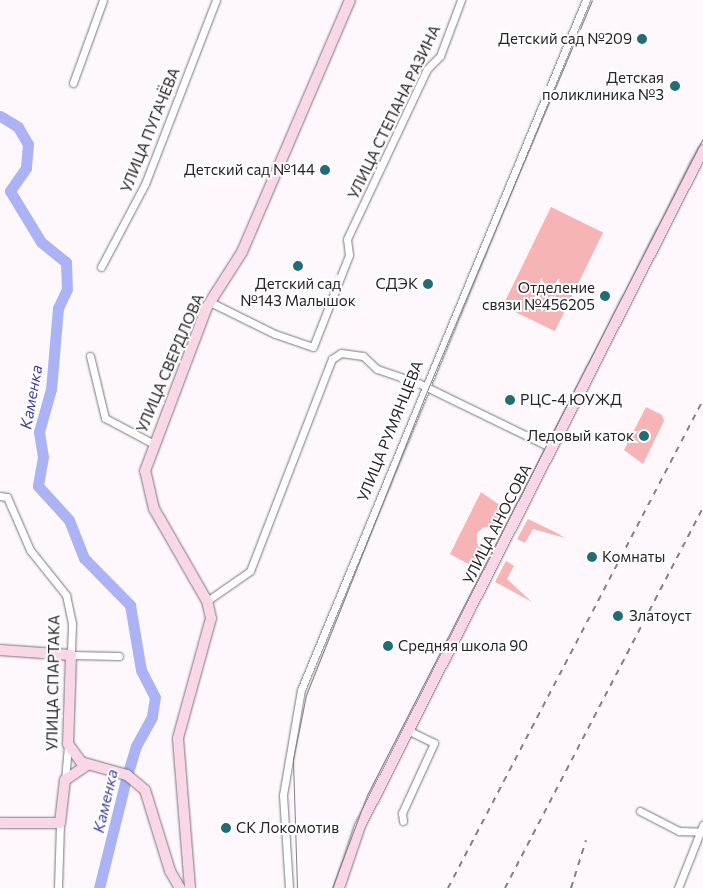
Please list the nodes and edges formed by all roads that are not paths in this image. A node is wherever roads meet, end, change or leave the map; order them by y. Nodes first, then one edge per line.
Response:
1 (104, 0) edge
2 (216, 0) edge
3 (350, 0) edge
4 (461, 0) edge
5 (586, 0) edge
6 (73, 83) dead end
7 (703, 150) edge
8 (102, 267) dead end
9 (210, 302) junction
10 (90, 356) dead end
11 (422, 387) junction
12 (152, 443) junction
13 (552, 448) junction
14 (4, 496) edge
15 (207, 601) junction
16 (0, 650) edge
17 (71, 655) junction
18 (119, 656) dead end
19 (408, 730) junction
20 (68, 744) junction
21 (87, 765) junction
22 (65, 780) junction
23 (640, 811) dead end
24 (403, 821) dead end
25 (0, 823) edge
26 (60, 823) junction
27 (703, 830) edge
28 (58, 888) edge
29 (180, 888) edge
30 (190, 888) edge
31 (289, 888) edge
32 (339, 888) edge
33 (678, 888) edge

1 - 6 street
2 - 8 street, УЛИЦА ПУГАЧЁВА
3 - 9 street, УЛИЦА СВЕРДЛОВА
4 - 9 street, УЛИЦА СТЕПАНА РАЗИНА
5 - 11 street, УЛИЦА РУМЯНЦЕВА
7 - 13 street, УЛИЦА АНОСОВА
9 - 12 street, УЛИЦА СВЕРДЛОВА
10 - 12 street
11 - 13 street
11 - 15 street
11 - 31 street, УЛИЦА РУМЯНЦЕВА
12 - 15 street, УЛИЦА СВЕРДЛОВА
13 - 19 street, УЛИЦА АНОСОВА
14 - 17 street, УЛИЦА СПАРТАКА
15 - 30 street
16 - 17 street
17 - 18 street
17 - 20 street, УЛИЦА СПАРТАКА
19 - 24 street
19 - 32 street, УЛИЦА АНОСОВА
20 - 21 street
20 - 22 street, УЛИЦА СПАРТАКА
21 - 22 street
21 - 29 street
22 - 26 street, УЛИЦА СПАРТАКА
23 - 27 street
25 - 26 street
26 - 28 street, УЛИЦА СПАРТАКА
27 - 33 street

